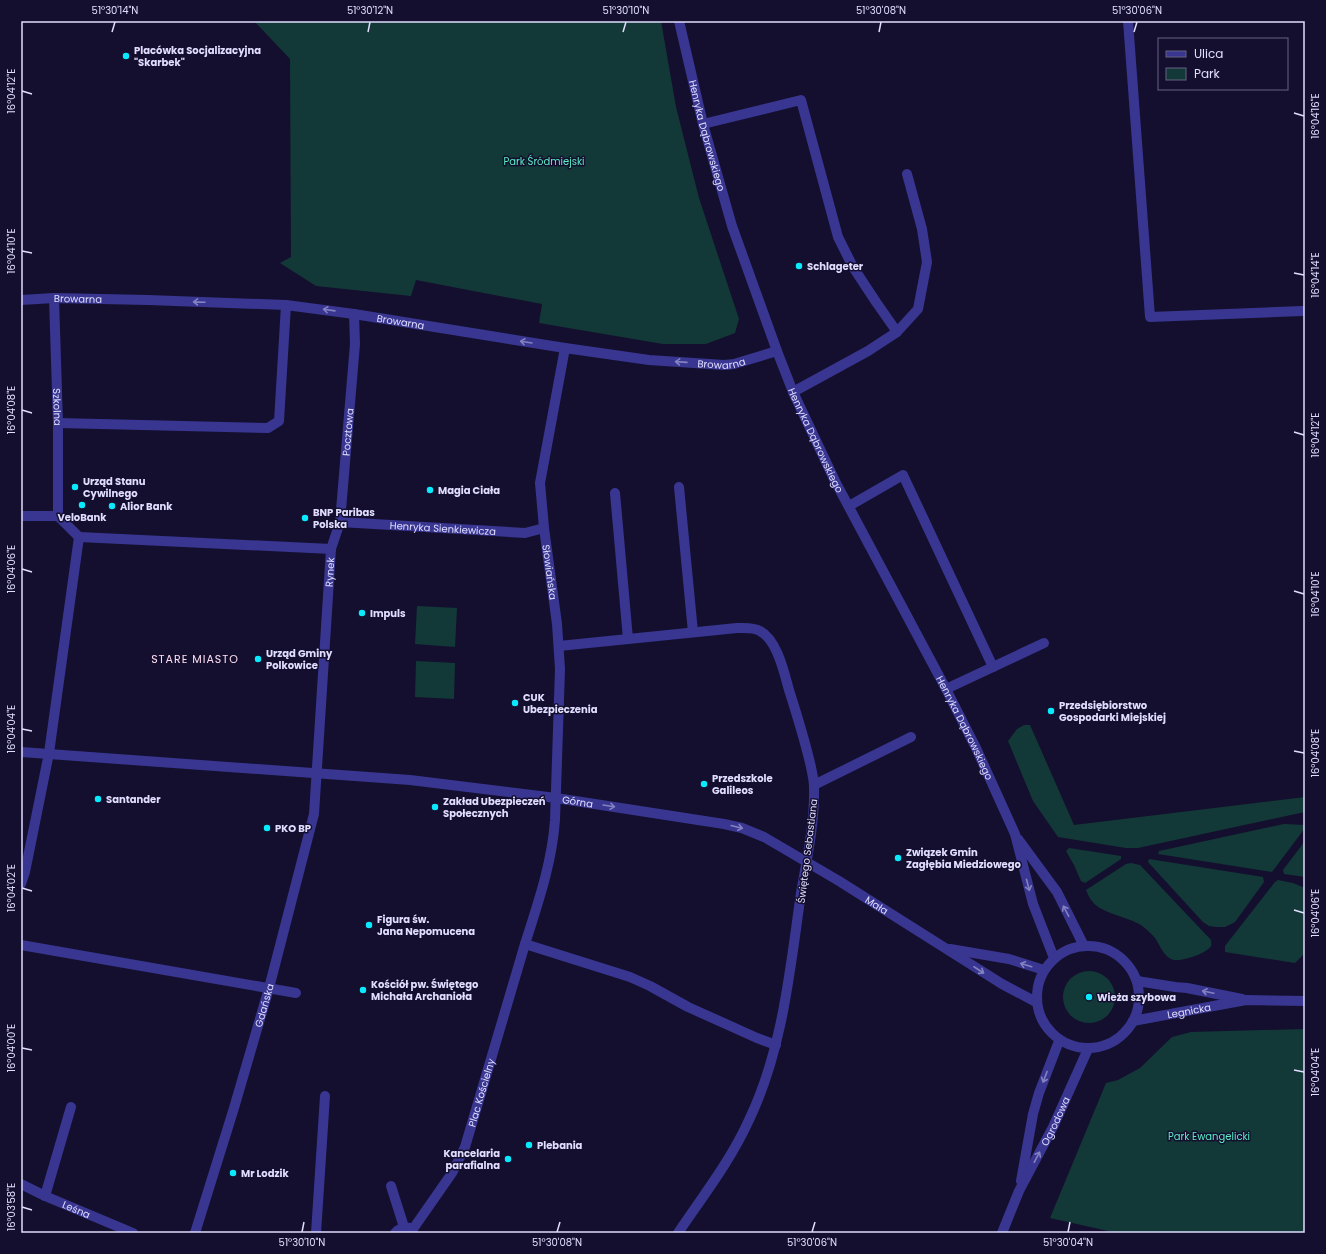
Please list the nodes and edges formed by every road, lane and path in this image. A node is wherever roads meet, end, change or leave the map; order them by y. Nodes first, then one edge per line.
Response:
1 (679, 21) edge
2 (1128, 21) edge
3 (703, 124) junction
4 (907, 174) dead end
5 (54, 298) junction
6 (21, 300) edge
7 (286, 305) junction
8 (1302, 310) dead end
9 (354, 314) junction
10 (897, 332) junction
11 (565, 348) junction
12 (776, 351) junction
13 (793, 392) junction
14 (58, 423) junction
15 (679, 487) dead end
16 (615, 493) dead end
17 (849, 506) junction
18 (21, 516) edge
19 (58, 516) junction
20 (340, 522) junction
21 (544, 528) junction
22 (80, 537) junction
23 (331, 549) junction
24 (694, 632) junction
25 (628, 639) junction
26 (1044, 643) dead end
27 (559, 646) junction
28 (993, 667) junction
29 (946, 689) junction
30 (911, 737) dead end
31 (21, 752) edge
32 (49, 753) junction
33 (315, 773) junction
34 (814, 784) junction
35 (556, 798) junction
36 (1015, 834) junction
37 (806, 863) junction
38 (21, 884) edge
39 (525, 944) junction
40 (21, 945) edge
41 (1084, 946) junction
42 (946, 948) junction
43 (1054, 958) junction
44 (1044, 970) junction
45 (1137, 981) junction
46 (269, 988) junction
47 (296, 993) dead end
48 (1246, 1000) junction
49 (1305, 1001) edge
50 (1036, 1002) junction
51 (1134, 1021) junction
52 (1059, 1041) junction
53 (776, 1044) junction
54 (1088, 1049) junction
55 (326, 1096) dead end
56 (71, 1107) dead end
57 (21, 1184) edge
58 (391, 1186) dead end
59 (1019, 1191) junction
60 (45, 1196) junction
61 (411, 1230) edge
62 (133, 1233) edge
63 (195, 1233) edge
64 (316, 1233) edge
65 (395, 1233) edge
66 (678, 1233) edge
67 (1002, 1233) edge

1 - 3 street, Henryka Dąbrowskiego
2 - 8 street
3 - 10 street
3 - 12 street, Henryka Dąbrowskiego
4 - 10 street
5 - 6 street, Browarna
7 -> 5 street, Browarna
5 - 14 street, Szkolna
9 -> 7 street, Browarna
7 - 14 street
11 -> 9 street, Browarna
9 - 20 street, Pocztowa
10 - 13 street
12 -> 11 street, Browarna
11 - 21 street, Słowiańska
12 - 13 street, Henryka Dąbrowskiego
13 - 17 street, Henryka Dąbrowskiego
14 - 19 street, Szkolna
15 - 24 street
16 - 25 street
17 - 28 street
17 - 29 street, Henryka Dąbrowskiego
18 - 19 street
19 - 22 street
20 - 21 street, Henryka Sienkiewicza
20 - 23 street, Pocztowa
21 - 27 street, Słowiańska
22 - 23 street, Rynek
22 - 32 street
23 - 33 street, Rynek
24 - 25 street, Świętego Sebastiana
24 - 34 street, Świętego Sebastiana
25 - 27 street, Świętego Sebastiana
26 - 28 street
27 - 35 street, Słowiańska
28 - 29 street
29 - 36 street, Henryka Dąbrowskiego
30 - 34 street
31 - 32 street
32 - 33 street
32 - 38 street
33 - 35 street, Górna
33 - 46 street, Gdańska
34 - 37 street, Świętego Sebastiana
35 -> 37 street, Górna
35 - 39 street, Plac Kościelny
41 -> 36 street, Henryka Dąbrowskiego
36 -> 43 street, Henryka Dąbrowskiego
37 - 42 street, Mała
37 - 53 street, Świętego Sebastiana
39 - 53 street
39 - 61 street, Plac Kościelny
40 - 46 street
41 - 43 street
41 - 45 street
44 -> 42 street, Mała
42 -> 50 street, Mała
43 - 44 street
44 - 50 street
48 -> 45 street, Legnicka
45 - 51 street
46 - 47 street
46 - 63 street, Gdańska
48 - 49 street, Legnicka
48 - 51 street, Legnicka
50 - 52 street
51 - 54 street
52 - 54 street
52 -> 59 street, Ogrodowa
53 - 66 street, Świętego Sebastiana
59 -> 54 street, Ogrodowa
55 - 64 street
56 - 60 street
57 - 60 street, Leśna
58 - 61 street
59 - 67 street, Ogrodowa
60 - 62 street, Leśna
61 - 65 street

